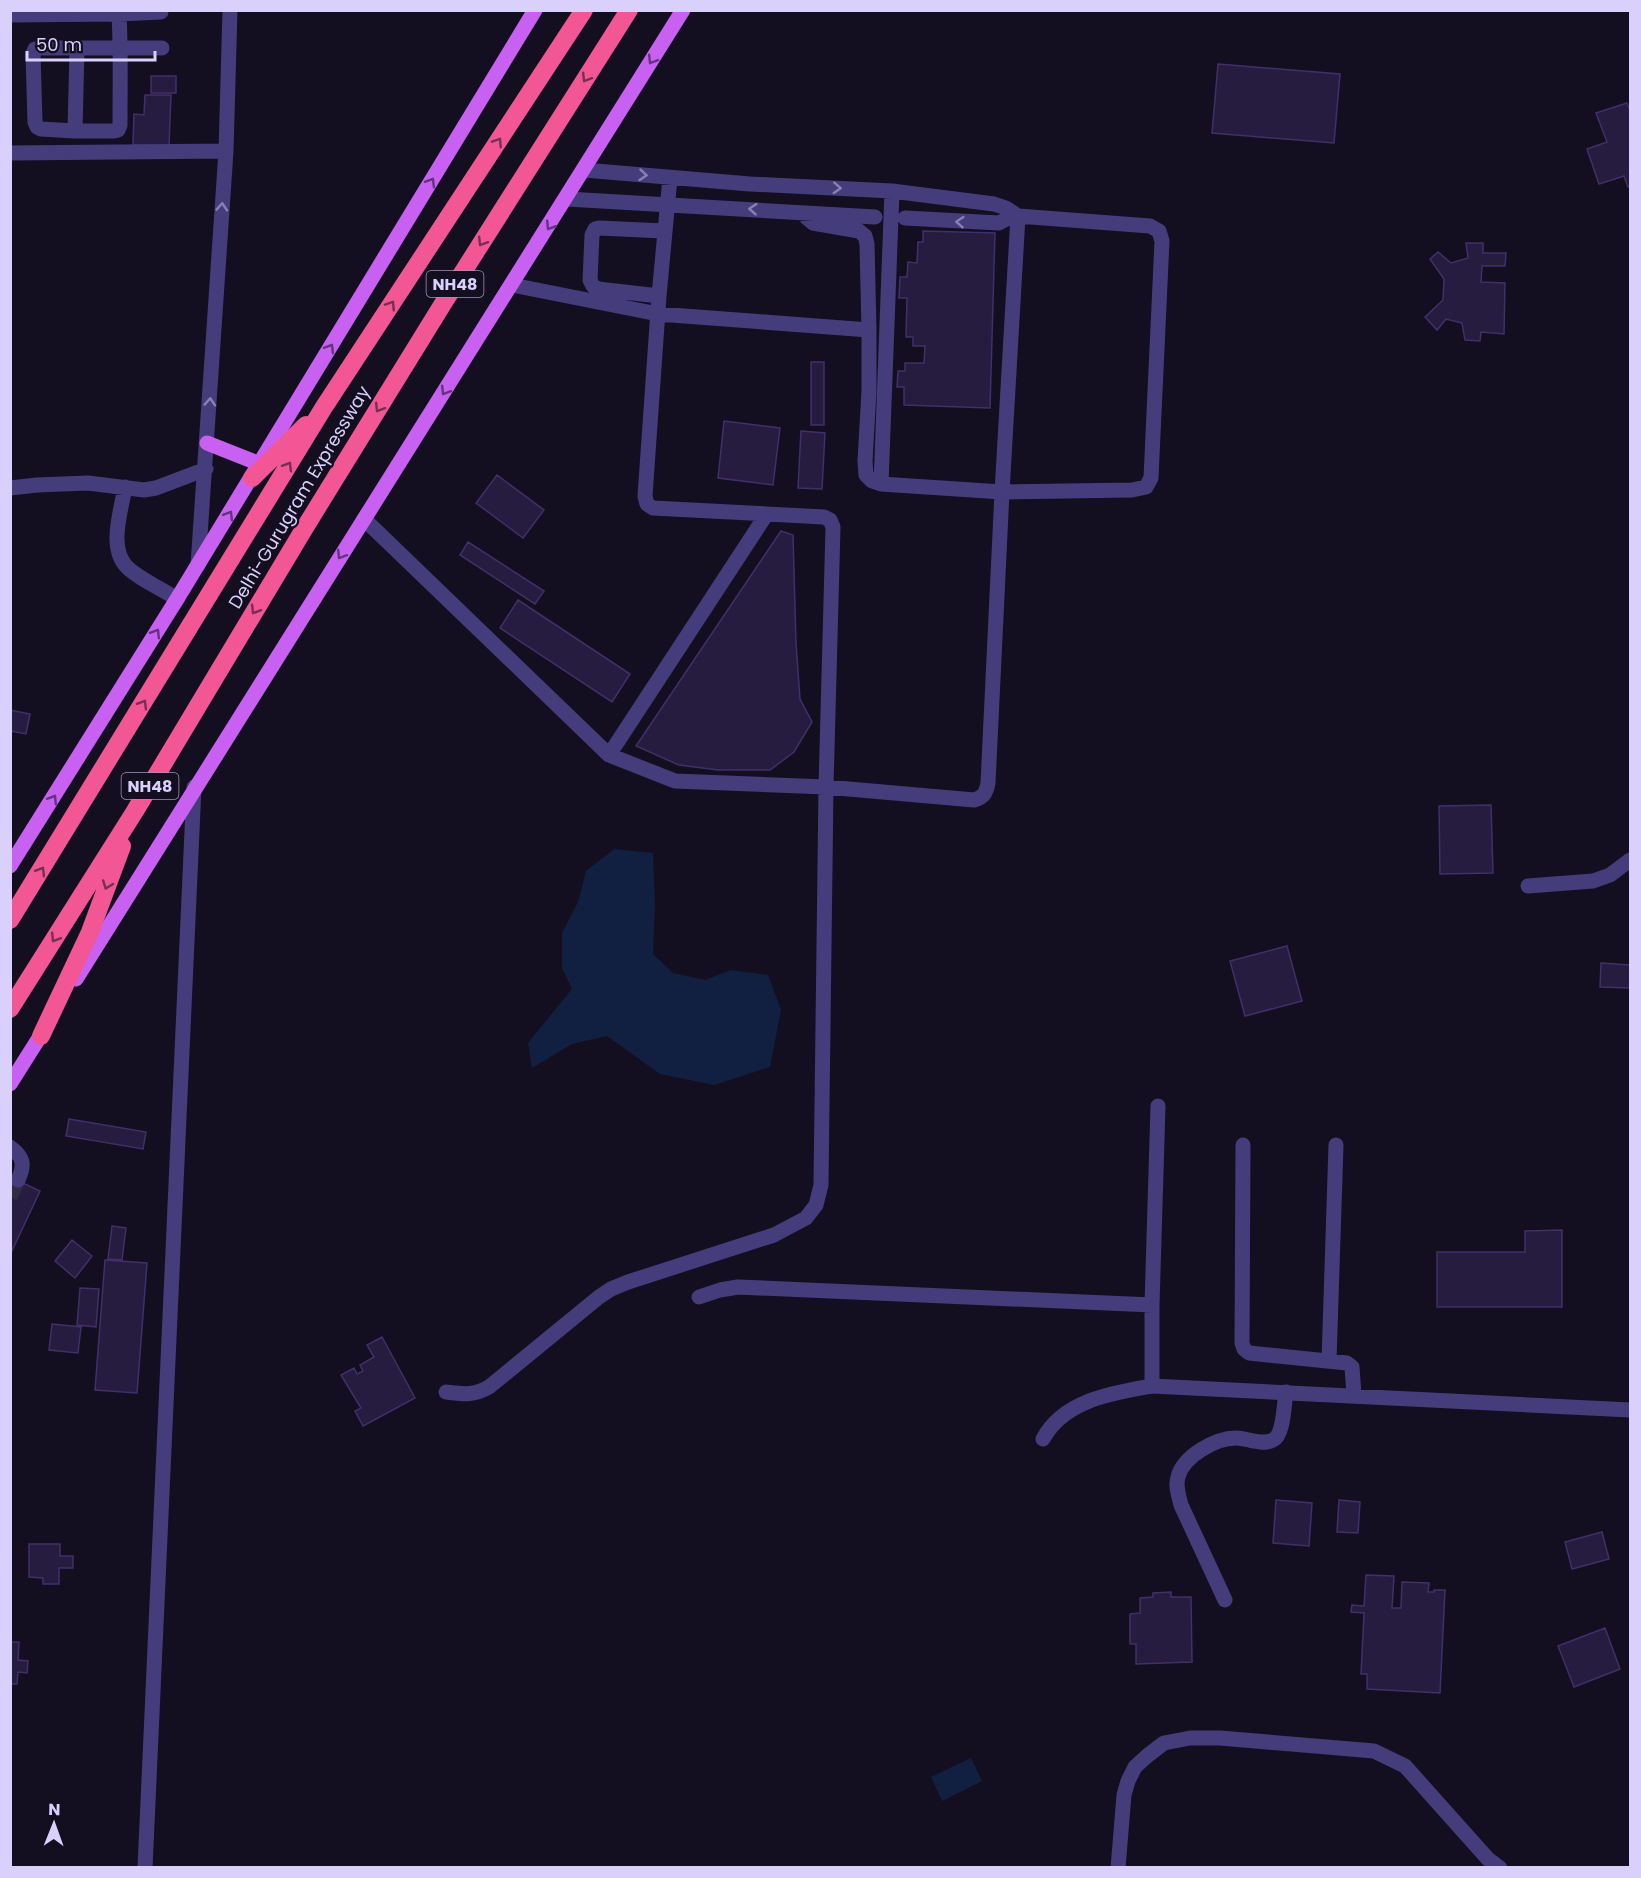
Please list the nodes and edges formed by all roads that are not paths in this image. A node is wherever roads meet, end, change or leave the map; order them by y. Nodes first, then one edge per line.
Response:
1 (230, 10) edge
2 (535, 10) edge
3 (584, 10) edge
4 (629, 10) edge
5 (683, 10) edge
6 (161, 12) dead end
7 (119, 14) junction
8 (10, 15) edge
9 (77, 48) junction
10 (120, 48) junction
11 (162, 48) dead end
12 (75, 131) junction
13 (226, 151) junction
14 (10, 153) edge
15 (585, 170) junction
16 (670, 178) junction
17 (892, 191) junction
18 (567, 199) junction
19 (667, 204) junction
20 (802, 212) junction
21 (1016, 215) junction
22 (875, 217) dead end
23 (904, 218) dead end
24 (664, 231) junction
25 (513, 285) junction
26 (659, 296) junction
27 (658, 314) junction
28 (869, 330) junction
29 (324, 407) junction
30 (207, 444) junction
31 (206, 469) junction
32 (256, 471) junction
33 (881, 484) junction
34 (10, 488) edge
35 (125, 488) junction
36 (1002, 492) junction
37 (766, 515) junction
38 (364, 519) junction
39 (198, 565) junction
40 (177, 599) junction
41 (609, 755) junction
42 (194, 787) junction
43 (826, 787) junction
44 (135, 811) junction
45 (1630, 860) edge
46 (10, 866) edge
47 (1528, 886) dead end
48 (10, 920) edge
49 (10, 1009) edge
50 (41, 1036) junction
51 (10, 1084) edge
52 (1158, 1106) dead end
53 (1243, 1145) dead end
54 (1336, 1145) dead end
55 (10, 1147) edge
56 (18, 1180) tunnel mouth
57 (699, 1297) dead end
58 (1152, 1305) junction
59 (1329, 1361) junction
60 (1152, 1386) junction
61 (446, 1392) dead end
62 (1286, 1392) junction
63 (1354, 1395) junction
64 (1630, 1410) edge
65 (1043, 1439) dead end
66 (1225, 1600) dead end
67 (145, 1868) edge
68 (1118, 1868) edge
69 (1500, 1868) edge

1 - 13 street
32 -> 2 main road
29 -> 3 highway, Delhi-Gurugram Expressway / NH48
4 -> 44 highway, Delhi-Gurugram Expressway / NH48
5 -> 15 main road
6 - 7 street
7 - 8 street
7 - 10 street
9 - 10 street
9 - 12 street
9 - 12 street
10 - 11 street
10 - 12 street
13 - 14 street
30 -> 13 street
15 -> 16 street
15 - 18 main road
16 -> 17 street
16 - 19 street
17 - 21 street
17 - 33 street
18 - 19 street
18 -> 25 main road
20 -> 19 street
19 - 24 street
20 - 22 street
20 - 28 street
21 -> 23 street
21 - 36 street
21 - 36 street
24 - 26 street
24 - 26 street
25 - 27 street
25 -> 38 main road
26 - 27 street
27 - 28 street
27 - 37 street
28 - 33 street
29 - 32 highway
48 -> 29 highway, Delhi-Gurugram Expressway / NH48
30 - 31 street
30 - 32 main road
31 - 35 street
31 - 39 street
39 -> 32 main road
33 - 36 street
34 - 35 street
35 - 40 street
36 - 43 street
37 - 41 street
37 - 43 street
38 - 41 street
38 -> 42 main road
39 - 40 main road
46 -> 40 main road
41 - 43 street
42 - 50 main road
42 - 67 street
43 - 61 street
44 -> 49 highway, Delhi-Gurugram Expressway / NH48
44 -> 50 highway
45 - 47 street
50 - 51 main road
52 - 58 street
53 - 59 street
54 - 59 street
55 - 56 street
57 - 58 street
58 - 60 street
59 - 63 street
60 - 62 street
60 - 65 street
62 - 63 street
62 - 66 street
63 - 64 street
68 - 69 street

